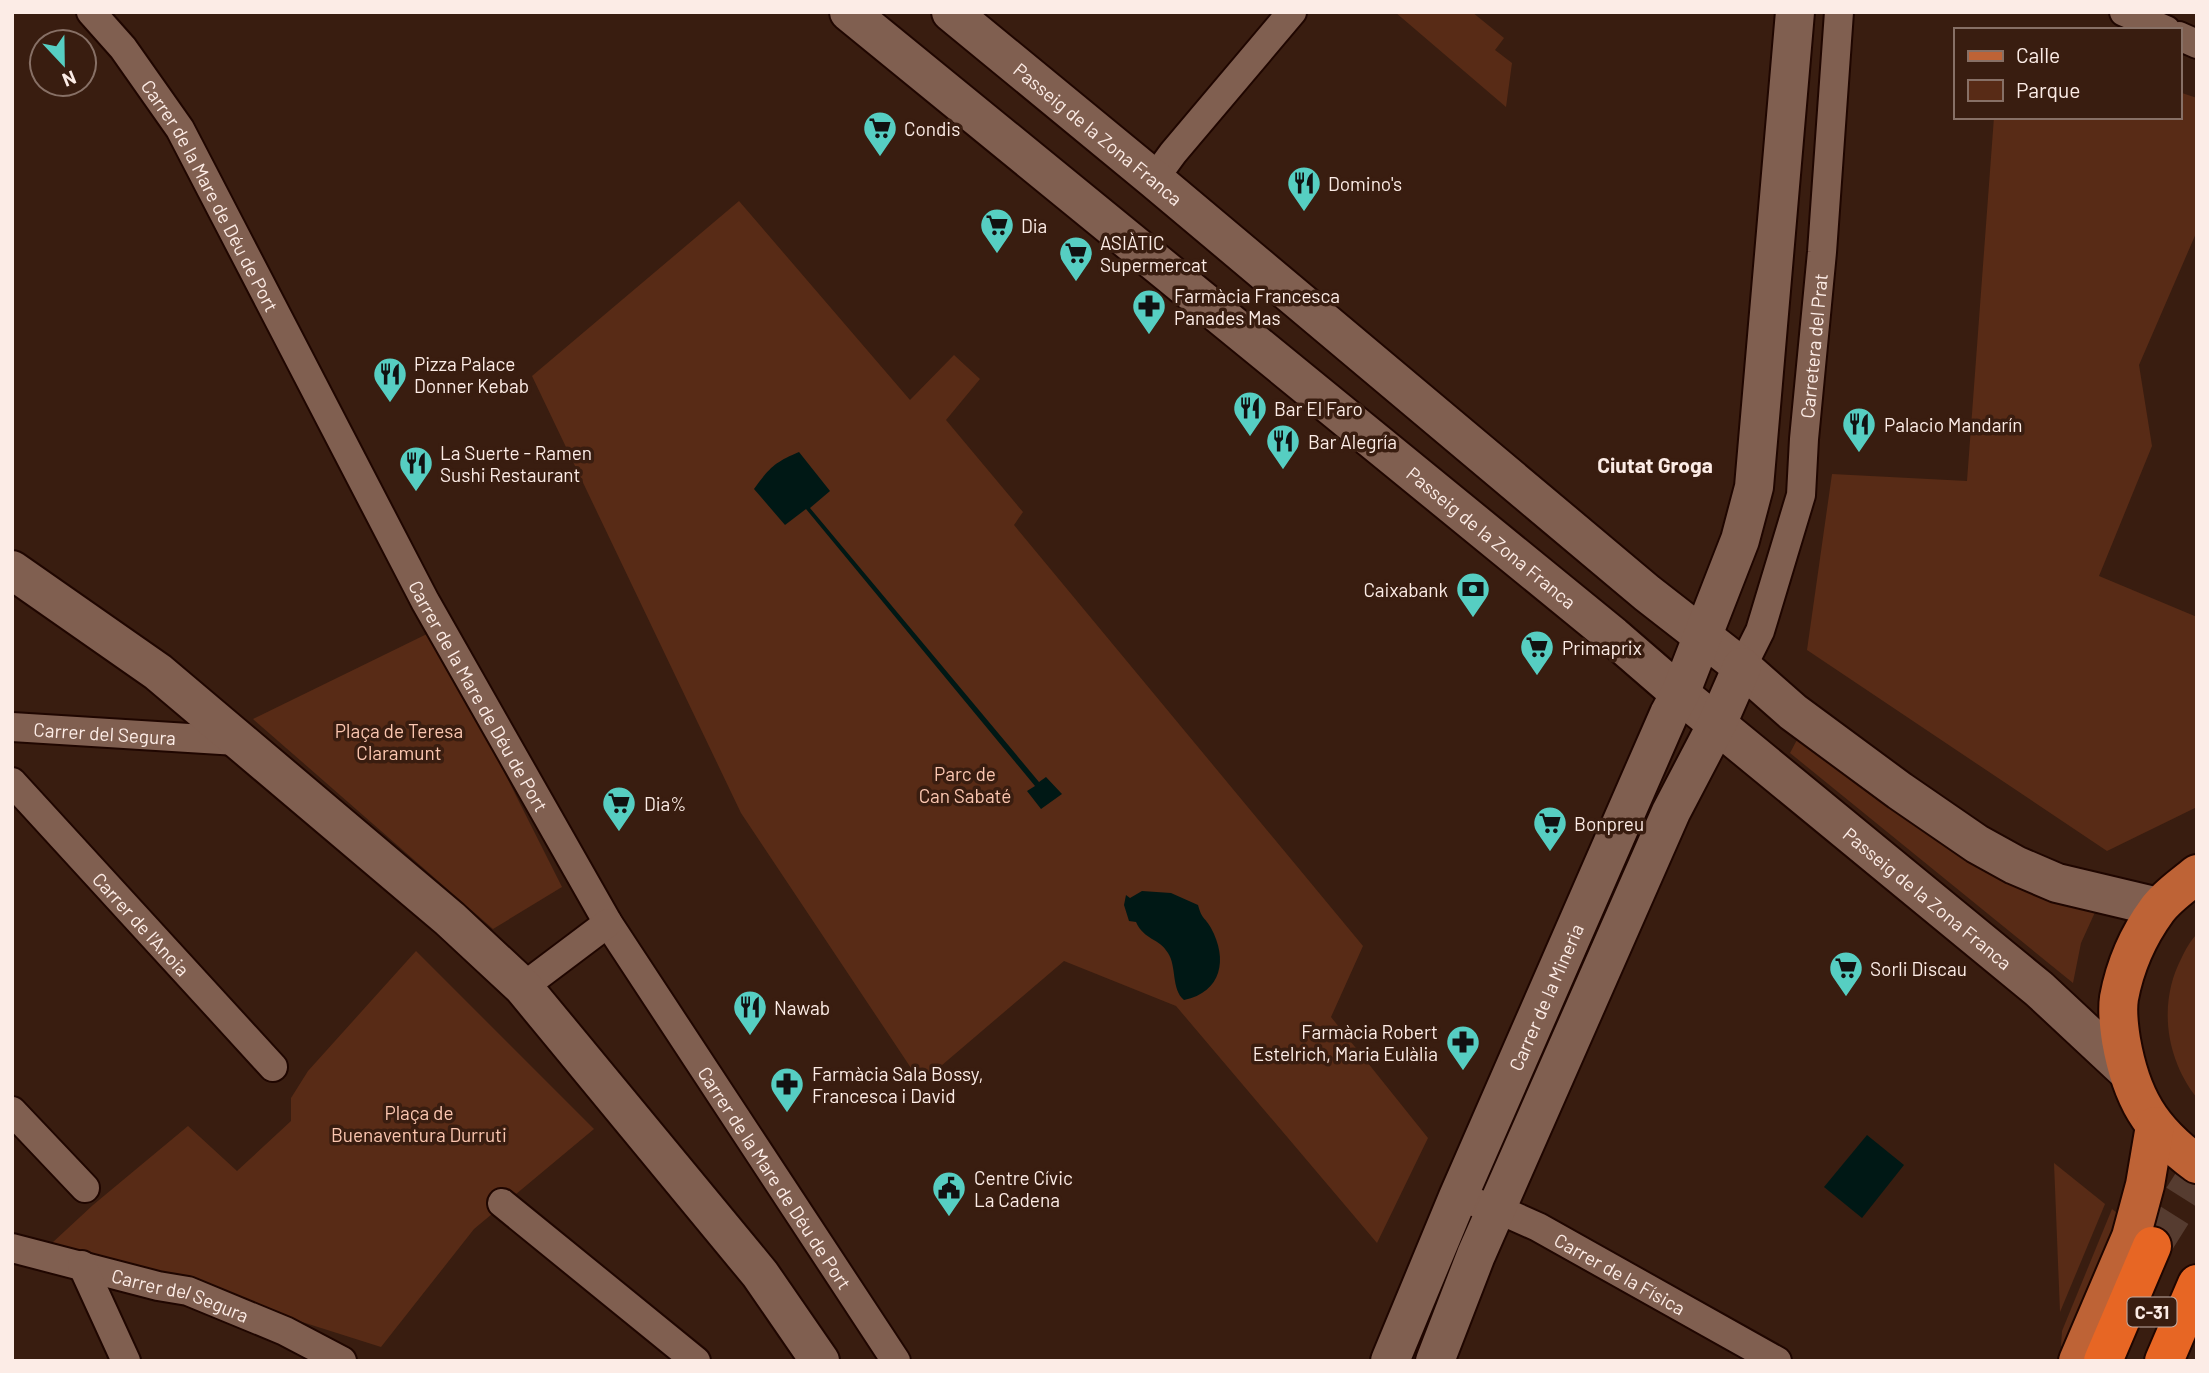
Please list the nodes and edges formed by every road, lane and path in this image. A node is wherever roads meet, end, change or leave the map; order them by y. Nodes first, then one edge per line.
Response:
1 (91, 12) edge
2 (849, 12) edge
3 (951, 12) edge
4 (1292, 12) edge
5 (1795, 12) edge
6 (1839, 12) edge
7 (2124, 12) edge
8 (2160, 28) edge
9 (2181, 37) edge
10 (2197, 44) edge
11 (1154, 179) junction
12 (12, 570) edge
13 (1702, 636) junction
14 (1742, 667) junction
15 (1680, 694) junction
16 (1717, 724) junction
17 (12, 727) edge
18 (237, 741) junction
19 (12, 782) edge
20 (2197, 874) edge
21 (2158, 907) junction
22 (608, 923) junction
23 (523, 987) junction
24 (273, 1067) dead end
25 (2127, 1071) junction
26 (12, 1111) edge
27 (2155, 1126) junction
28 (2197, 1164) edge
29 (85, 1188) dead end
30 (1458, 1197) junction
31 (502, 1203) dead end
32 (1498, 1210) junction
33 (12, 1248) edge
34 (82, 1265) junction
35 (2174, 1265) edge
36 (2197, 1346) edge
37 (116, 1357) edge
38 (342, 1361) edge
39 (696, 1361) edge
40 (820, 1361) edge
41 (896, 1361) edge
42 (1390, 1361) edge
43 (1436, 1361) edge
44 (1777, 1361) edge
45 (2078, 1361) edge
46 (2103, 1361) edge
47 (2131, 1361) edge
48 (2164, 1361) edge
49 (2190, 1361) edge

1 - 22 street, Carrer de la Mare de Déu de Port
2 - 15 street, Passeig de la Zona Franca
3 - 11 street, Passeig de la Zona Franca
4 - 11 street
5 - 13 street
6 - 14 street, Carretera del Prat
7 - 8 street
9 - 10 street
11 - 13 street, Passeig de la Zona Franca
12 - 18 street
13 - 14 street, Passeig de la Zona Franca
13 - 15 street, Carrer de la Mineria
14 - 16 street
14 - 21 street, Passeig de la Zona Franca
15 - 16 street, Passeig de la Zona Franca
15 - 30 street, Carrer de la Mineria
16 - 25 street, Passeig de la Zona Franca
16 - 32 street
17 - 18 street, Carrer del Segura
18 - 23 street
19 - 24 street, Carrer de l'Anoia
20 - 21 main road
21 - 25 main road
22 - 23 street
22 - 41 street, Carrer de la Mare de Déu de Port
23 - 40 street
25 - 27 main road
26 - 29 street
27 - 28 main road
27 - 45 main road
30 - 32 street, Carrer de la Física
30 - 42 street, Carrer de la Mineria
31 - 39 street
32 - 43 street
32 - 44 street, Carrer de la Física
33 - 34 street, Carrer del Segura
34 - 37 street
34 - 38 street, Carrer del Segura
35 - 46 highway
35 - 47 highway, C-31
35 - 48 highway, C-31
36 - 49 highway

